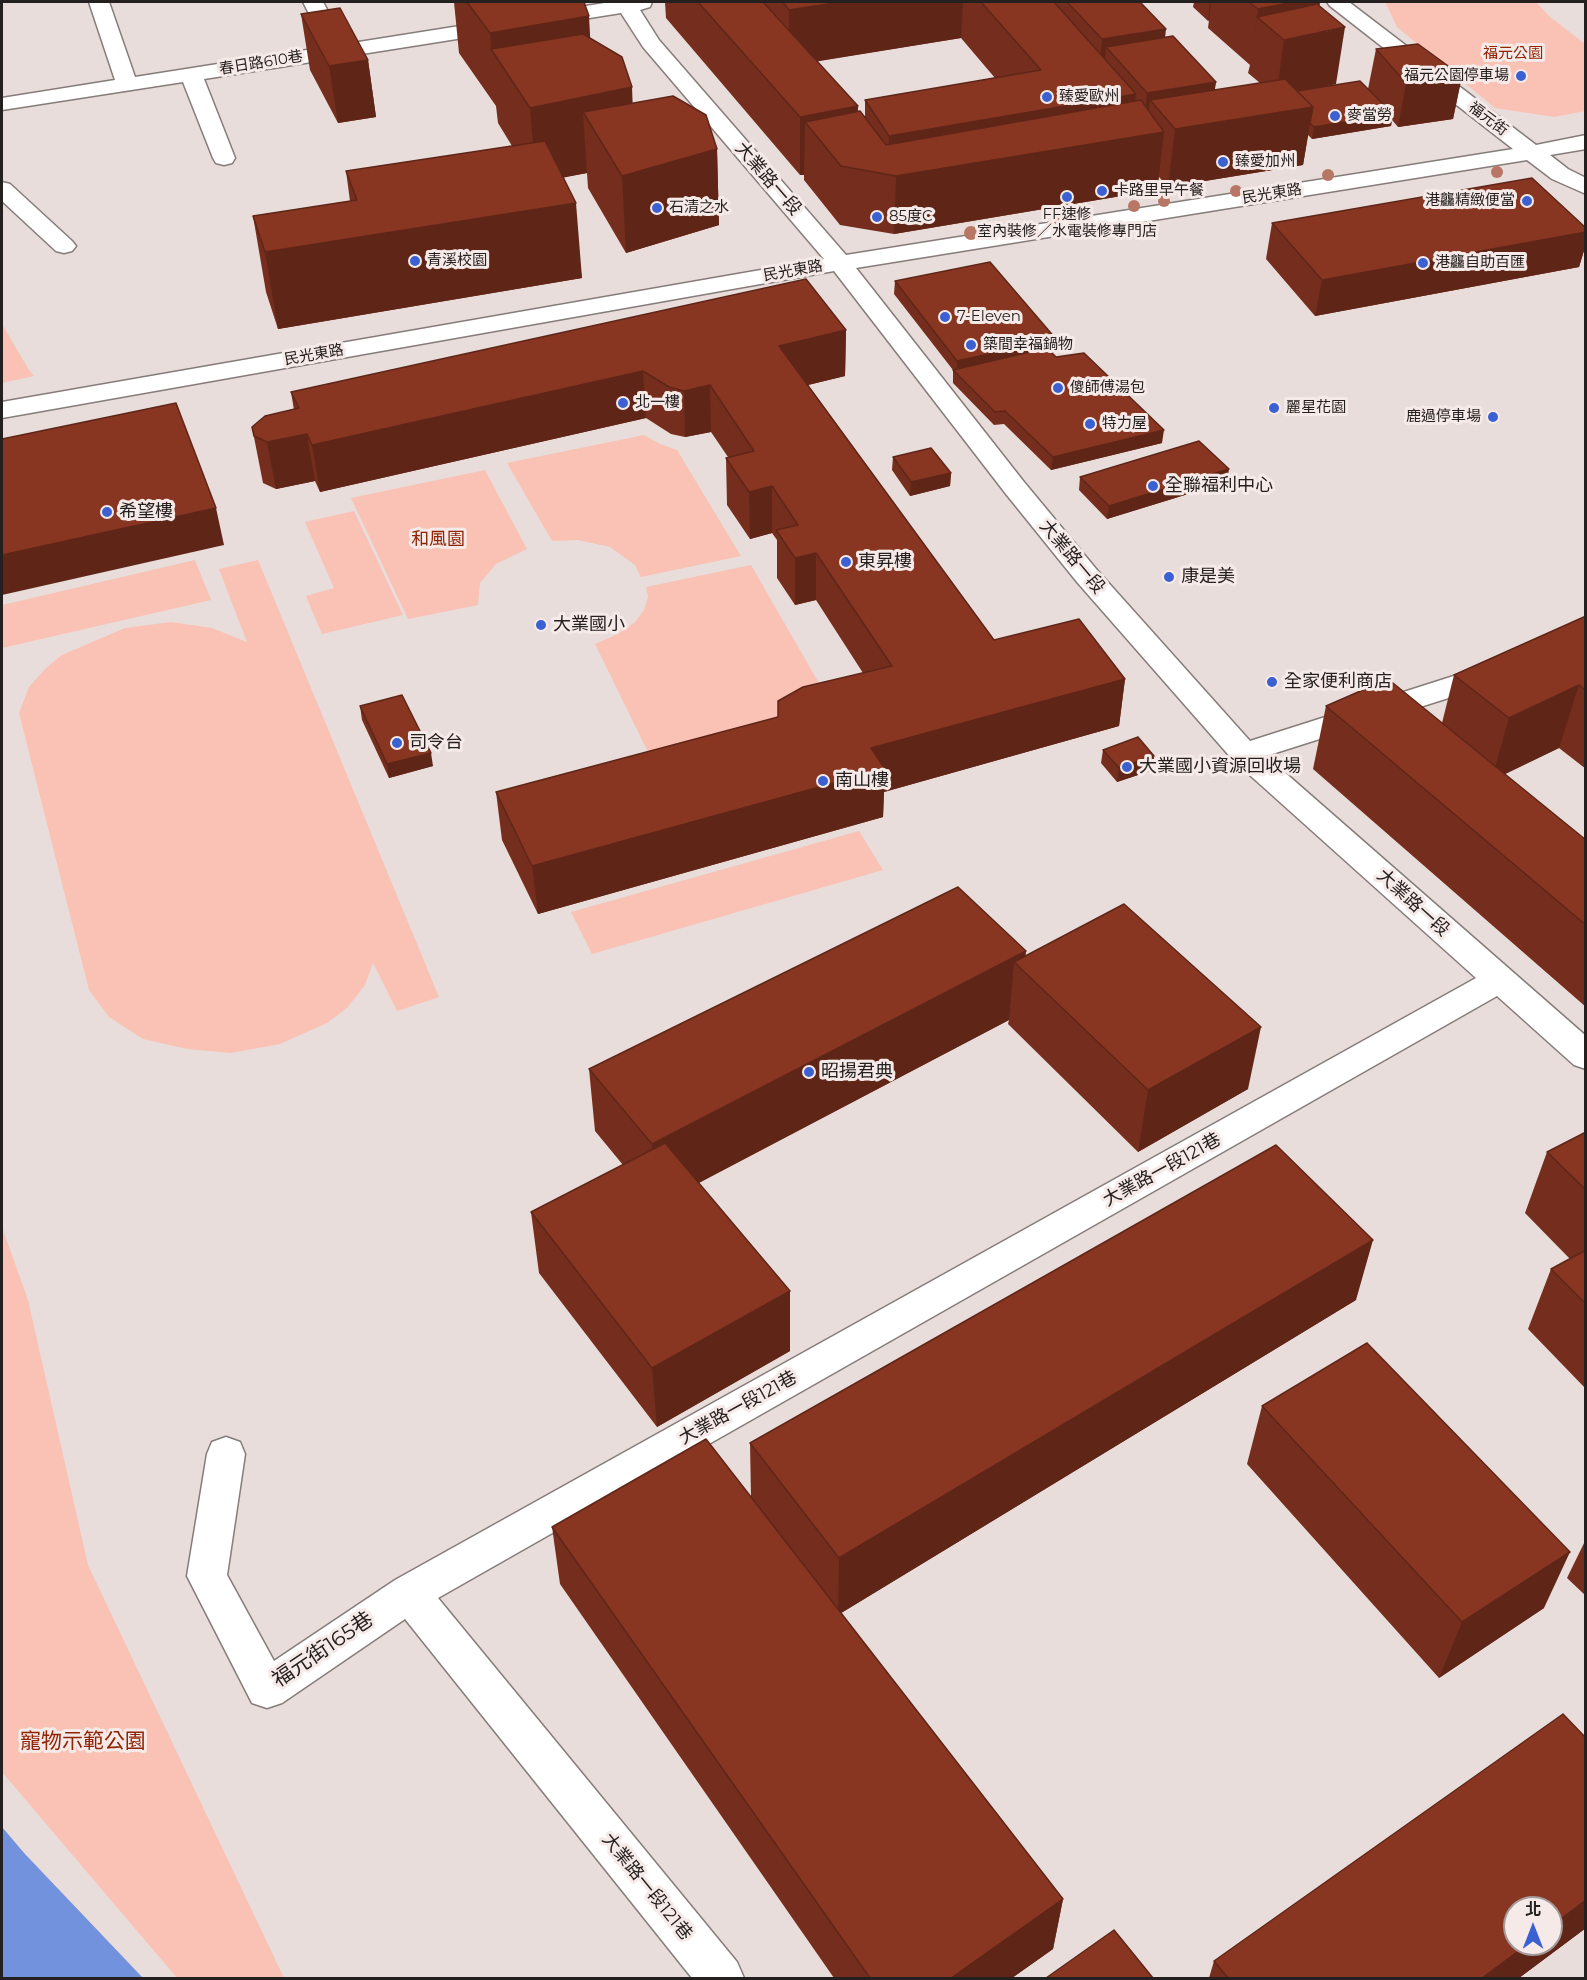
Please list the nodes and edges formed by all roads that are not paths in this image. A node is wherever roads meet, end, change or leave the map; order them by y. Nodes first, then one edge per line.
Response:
1 (99, 2) edge
2 (313, 2) edge
3 (650, 2) edge
4 (1337, 2) edge
5 (624, 3) edge
6 (339, 51) junction
7 (191, 74) junction
8 (126, 84) junction
9 (2, 104) edge
10 (1586, 142) edge
11 (1533, 152) junction
12 (224, 158) dead end
13 (1586, 187) edge
14 (2, 189) edge
15 (64, 246) dead end
16 (840, 262) junction
17 (2, 410) edge
18 (1517, 666) edge
19 (1244, 753) junction
20 (1499, 980) junction
21 (1586, 1056) edge
22 (226, 1454) dead end
23 (409, 1593) junction
24 (721, 1978) edge

1 - 8 street
2 - 6 street
3 - 5 street, 春日路610巷
4 - 11 street, 福元街
5 - 6 street, 春日路610巷
5 - 16 street, 大業路一段
6 - 7 street, 春日路610巷
7 - 8 street, 春日路610巷
7 - 12 street
8 - 9 street, 春日路610巷
10 - 11 street, 民光東路
11 - 13 street, 福元街
11 - 16 street, 民光東路
14 - 15 street
16 - 17 street, 民光東路
16 - 19 street, 大業路一段
18 - 19 street
19 - 20 street, 大業路一段
20 - 21 street, 大業路一段
20 - 23 street, 大業路一段121巷
22 - 23 street, 福元街165巷
23 - 24 street, 大業路一段121巷

